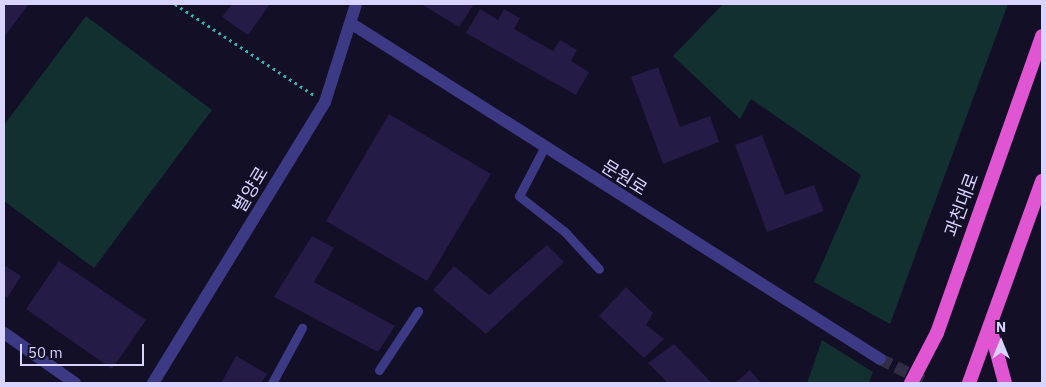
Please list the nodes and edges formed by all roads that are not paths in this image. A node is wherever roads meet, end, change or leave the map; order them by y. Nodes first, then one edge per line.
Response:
1 (356, 4) edge
2 (352, 24) junction
3 (1042, 36) edge
4 (544, 148) junction
5 (1042, 181) edge
6 (599, 269) dead end
7 (418, 311) dead end
8 (990, 327) junction
9 (302, 328) dead end
10 (4, 333) edge
11 (880, 359) tunnel mouth
12 (379, 370) dead end
13 (75, 383) edge
14 (153, 383) edge
15 (272, 383) edge
16 (911, 383) edge
17 (969, 383) edge
18 (1005, 383) edge

1 - 2 street, 별양로
2 - 4 street, 문원로
2 - 14 street, 별양로
3 - 16 highway, 과천대로
4 - 6 lane
4 - 11 street, 문원로
5 - 8 highway
7 - 12 lane
8 - 17 highway
8 - 18 highway
9 - 15 lane
10 - 13 street

